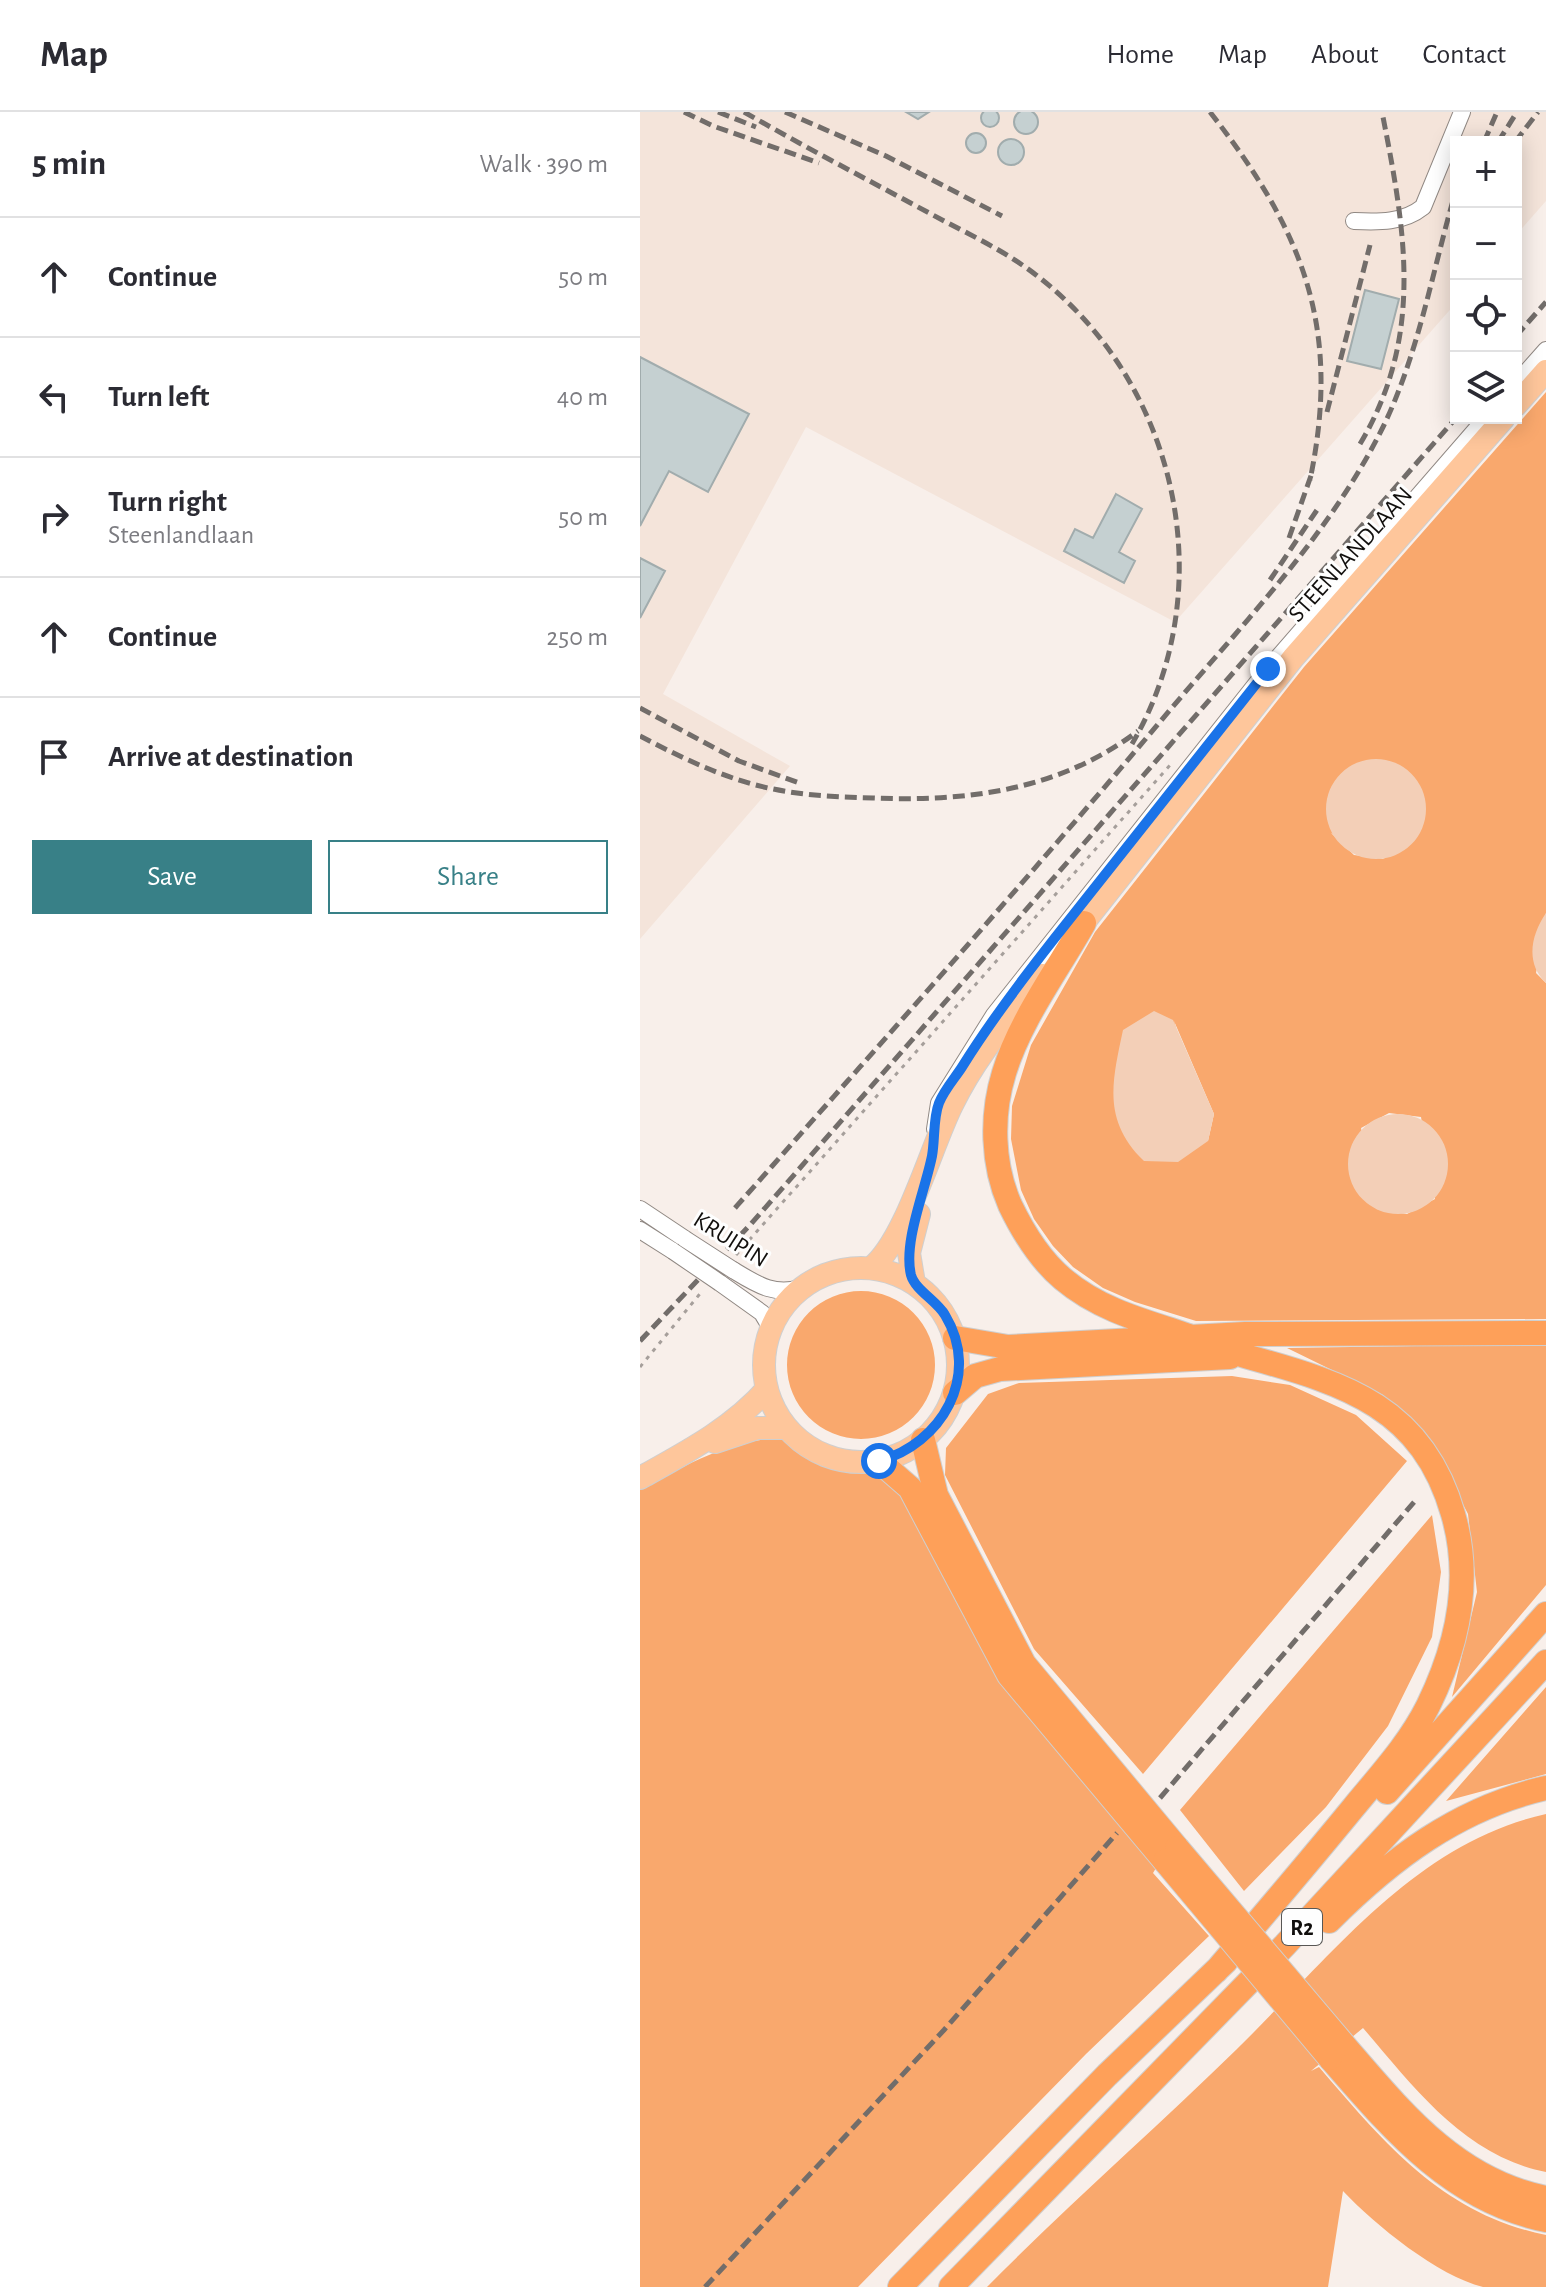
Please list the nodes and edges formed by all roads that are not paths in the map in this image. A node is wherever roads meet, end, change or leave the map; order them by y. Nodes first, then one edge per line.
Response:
1 (1462, 112) edge
2 (1354, 221) dead end
3 (1546, 350) edge
4 (1546, 371) edge
5 (1522, 377) edge
6 (1522, 398) edge
7 (1481, 424) edge
8 (1499, 424) edge
9 (1084, 923) junction
10 (932, 1154) junction
11 (640, 1209) edge
12 (640, 1230) edge
13 (871, 1268) junction
14 (914, 1283) junction
15 (803, 1287) junction
16 (771, 1328) junction
17 (1546, 1333) edge
18 (1191, 1336) junction
19 (955, 1338) junction
20 (1252, 1358) junction
21 (767, 1389) junction
22 (955, 1393) junction
23 (787, 1428) junction
24 (923, 1440) junction
25 (691, 1450) junction
26 (879, 1461) junction
27 (640, 1478) edge
28 (1546, 1614) edge
29 (1546, 1662) edge
30 (1546, 1788) edge
31 (1171, 1855) junction
32 (1216, 1971) junction
33 (1337, 2051) junction
34 (1052, 2185) junction
35 (1546, 2198) edge
36 (1546, 2220) edge
37 (900, 2287) edge
38 (951, 2287) edge

1 - 2 street
3 - 5 street
4 - 6 main road
7 - 10 street
8 - 9 main road, STEENLANDLAAN
9 - 10 main road, STEENLANDLAAN
9 - 18 highway
10 - 13 main road, STEENLANDLAAN
10 - 14 main road, STEENLANDLAAN
11 - 15 street, KRUIPIN, bridge
12 - 16 street, KRUIPIN, bridge
13 - 14 main road
13 - 15 main road
14 - 19 main road
15 - 16 main road
16 - 21 main road
17 - 18 highway
18 - 19 highway
18 - 20 highway
19 - 22 main road
20 - 22 highway
20 - 32 highway
21 - 23 main road
21 - 25 main road
22 - 24 main road
23 - 25 main road
23 - 26 main road
24 - 26 main road
24 - 31 highway
25 - 27 main road
26 - 31 highway
28 - 32 highway, R2
29 - 34 highway, R2
30 - 34 highway
31 - 33 highway, bridge
32 - 37 highway, R2
33 - 35 highway
33 - 36 highway
34 - 38 highway, R2

